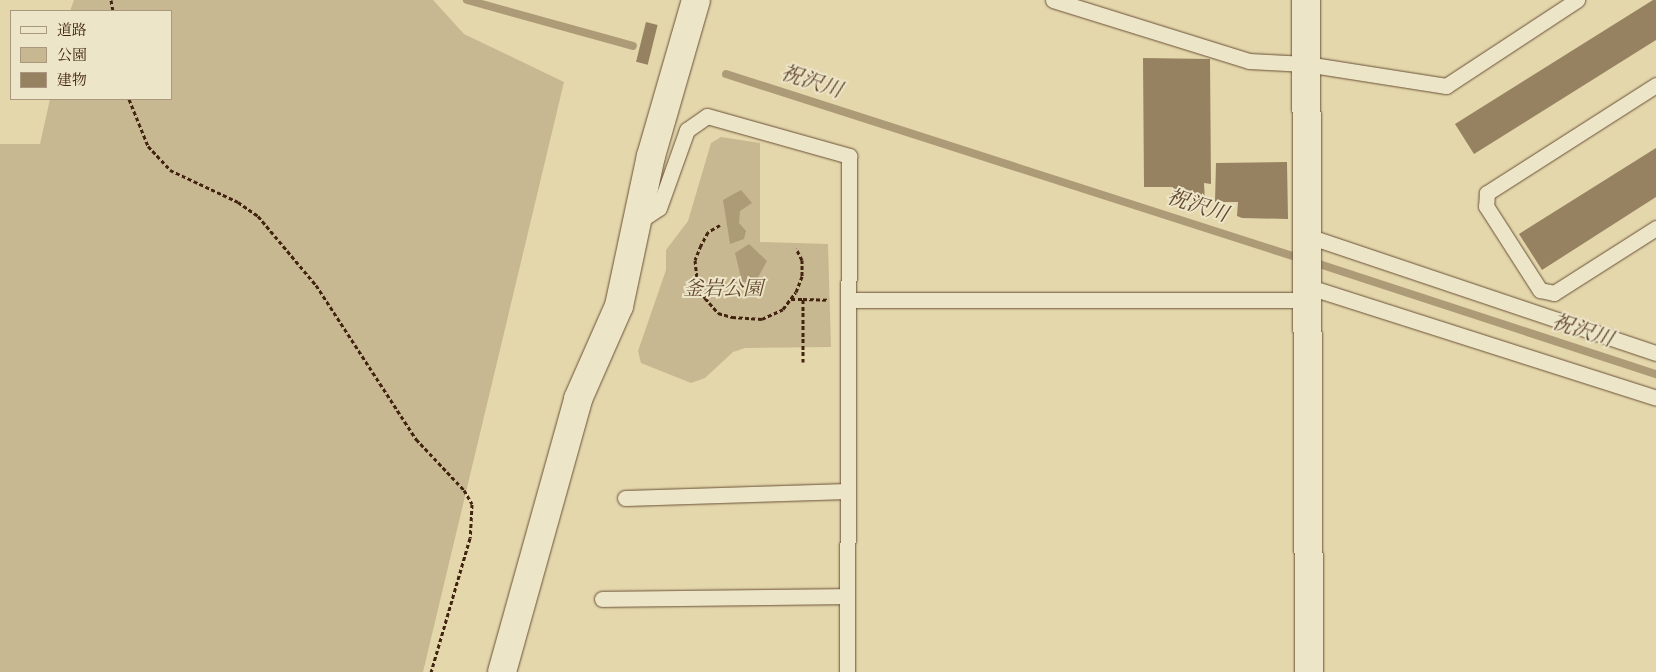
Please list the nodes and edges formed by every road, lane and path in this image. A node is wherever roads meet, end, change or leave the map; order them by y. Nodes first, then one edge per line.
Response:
1 (696, 0) edge
2 (1053, 0) edge
3 (1306, 0) edge
4 (1577, 0) edge
5 (1306, 64) junction
6 (1656, 85) edge
7 (129, 100) edge
8 (634, 225) junction
9 (720, 225) dead end
10 (1656, 228) edge
11 (1306, 238) junction
12 (796, 248) dead end
13 (1306, 288) junction
14 (791, 299) junction
15 (803, 299) junction
16 (849, 300) junction
17 (1656, 353) edge
18 (803, 362) dead end
19 (1656, 398) edge
20 (848, 491) junction
21 (626, 498) dead end
22 (847, 596) junction
23 (602, 598) dead end
24 (431, 672) edge
25 (502, 672) edge
26 (847, 672) edge
27 (1309, 672) edge

1 - 8 street
2 - 5 lane
3 - 5 street
4 - 5 lane
5 - 11 street
6 - 10 lane
7 - 24 path
8 - 16 lane
8 - 25 street
9 - 14 path
11 - 13 street
11 - 17 lane
12 - 14 path
13 - 16 lane
13 - 19 lane
13 - 27 street
14 - 15 path
15 - 16 path
15 - 18 path
16 - 20 lane
20 - 21 lane
20 - 22 lane
22 - 23 lane
22 - 26 lane

